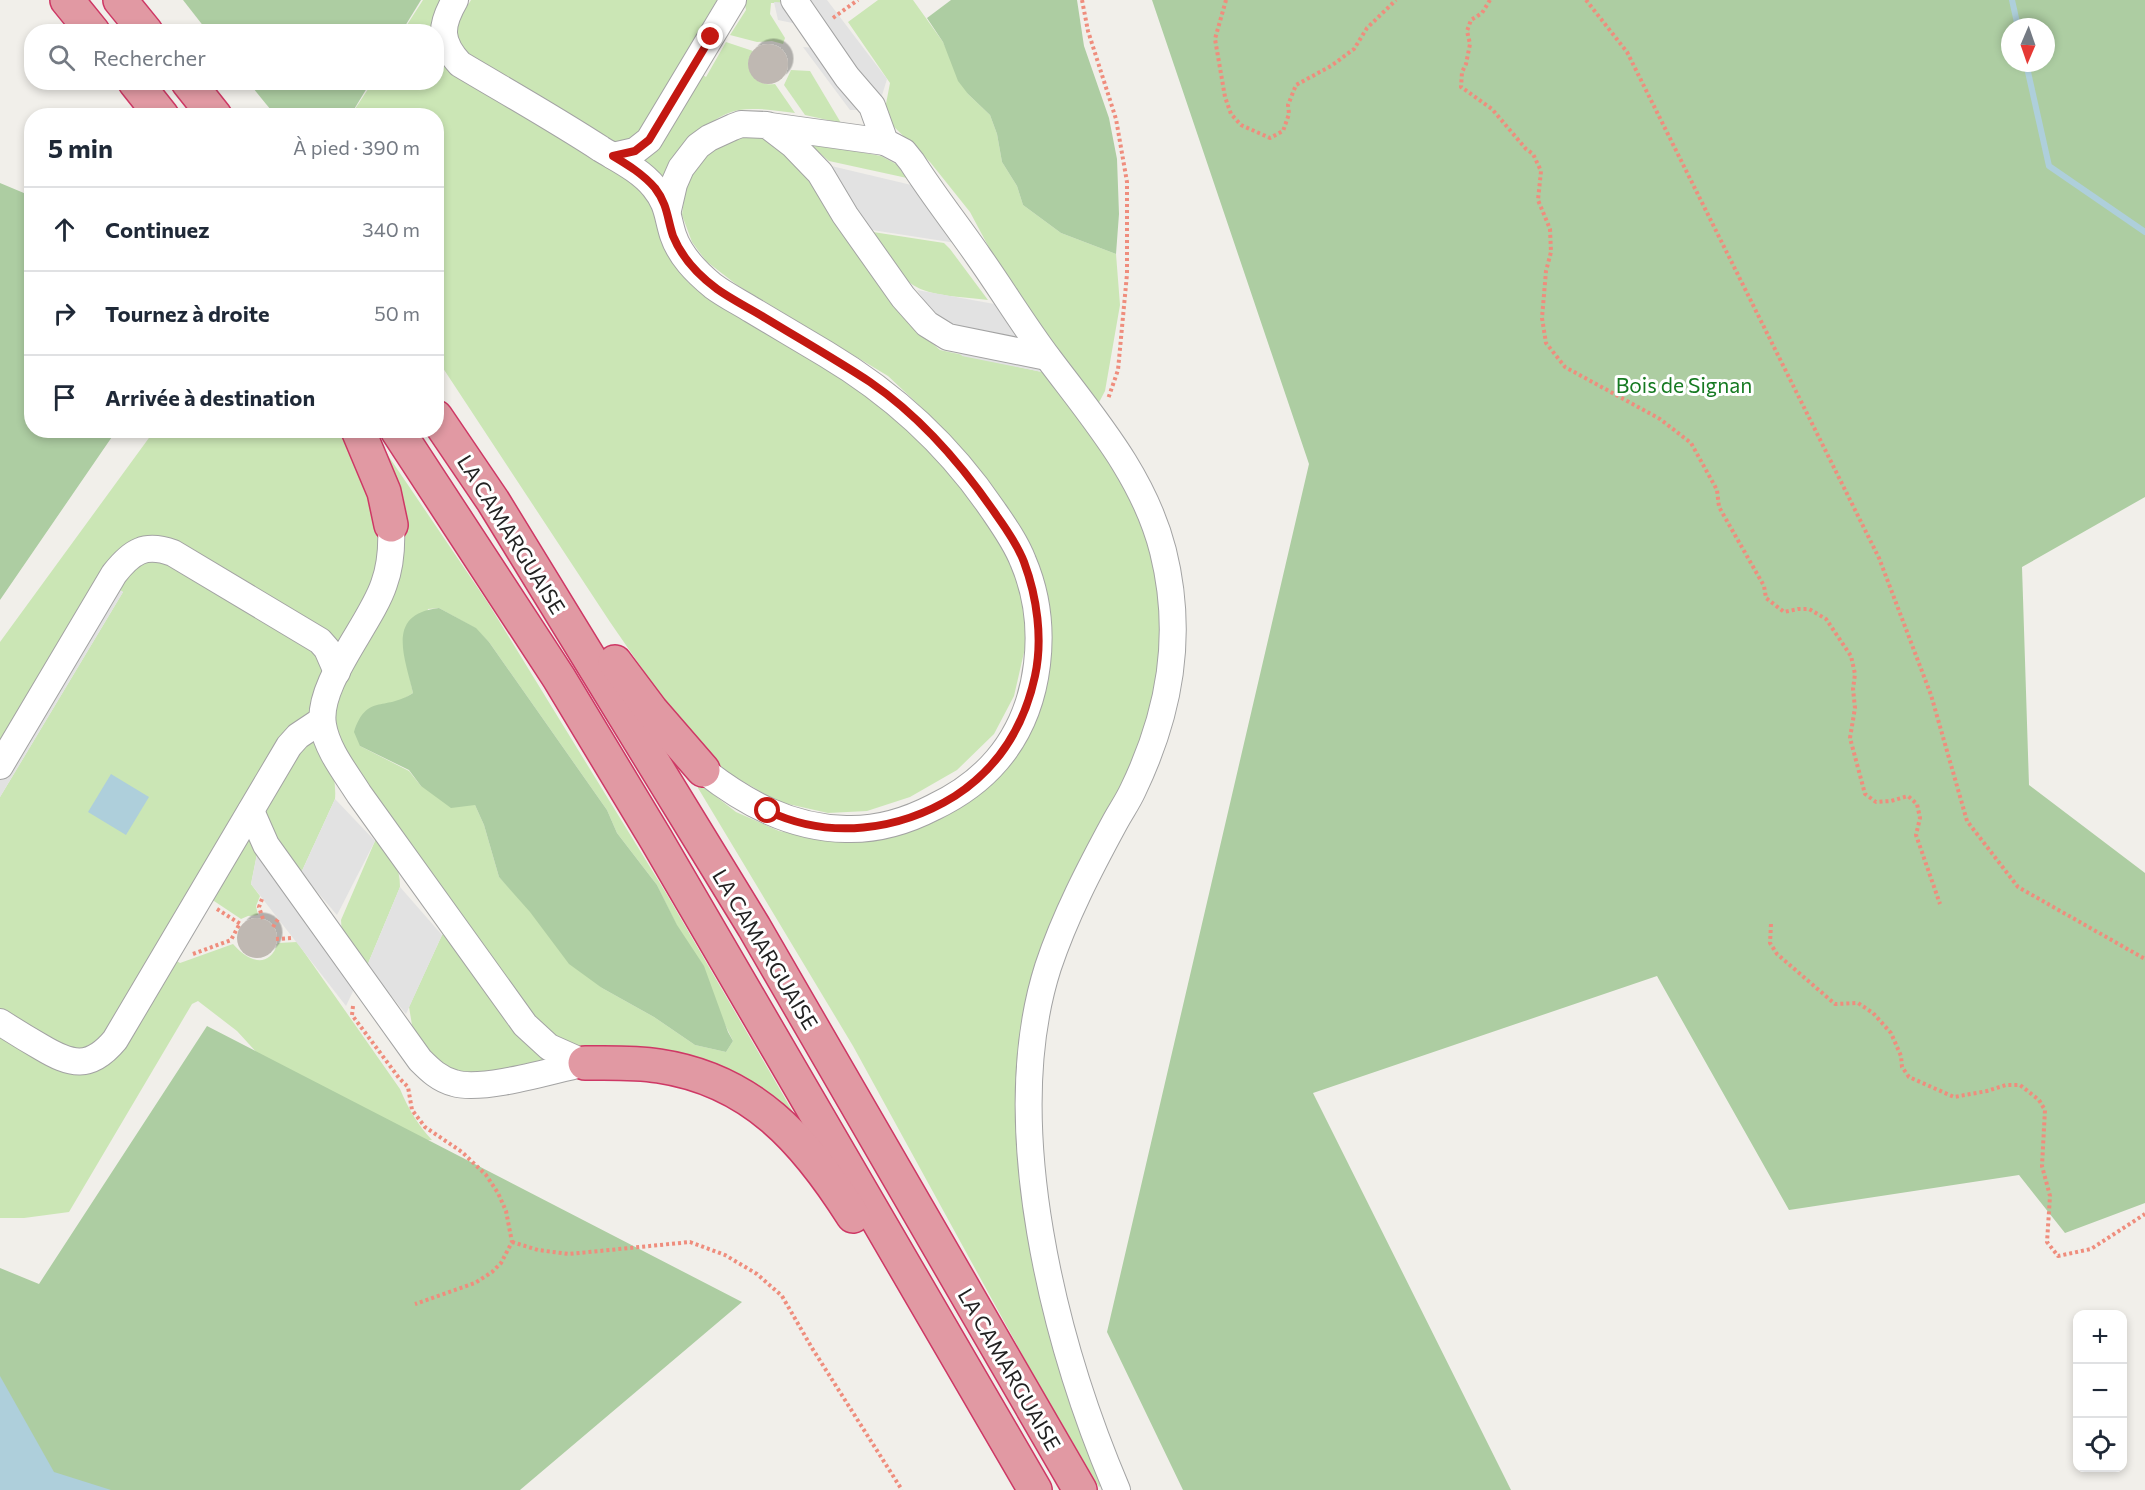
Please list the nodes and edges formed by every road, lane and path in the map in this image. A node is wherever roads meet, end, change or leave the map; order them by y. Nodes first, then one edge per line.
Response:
1 (120, 0) edge
2 (455, 0) edge
3 (733, 0) edge
4 (794, 0) edge
5 (858, 0) edge
6 (1082, 0) edge
7 (1226, 0) edge
8 (1396, 0) edge
9 (1490, 0) edge
10 (1586, 0) edge
11 (140, 24) edge
12 (444, 24) edge
13 (815, 30) junction
14 (444, 40) edge
15 (132, 90) edge
16 (141, 90) edge
17 (194, 90) edge
18 (145, 108) edge
19 (156, 108) edge
20 (208, 108) edge
21 (767, 125) junction
22 (885, 142) junction
23 (613, 156) junction
24 (668, 210) junction
25 (1047, 357) junction
26 (1100, 425) junction
27 (444, 429) edge
28 (361, 438) edge
29 (402, 438) edge
30 (493, 501) junction
31 (391, 525) joint
32 (337, 672) junction
33 (322, 720) junction
34 (0, 766) edge
35 (703, 770) joint
36 (251, 811) junction
37 (198, 899) junction
38 (262, 899) dead end
39 (1940, 904) dead end
40 (263, 919) dead end
41 (278, 919) dead end
42 (1771, 924) dead end
43 (273, 927) dead end
44 (293, 938) dead end
45 (276, 939) dead end
46 (167, 952) junction
47 (2145, 959) edge
48 (365, 982) junction
49 (0, 1022) edge
50 (585, 1063) junction
51 (2145, 1214) edge
52 (512, 1242) junction
53 (415, 1304) dead end
54 (902, 1490) edge
55 (1026, 1490) edge
56 (1035, 1490) edge
57 (1080, 1490) edge
58 (1117, 1490) edge

1 - 11 highway
2 - 12 lane
3 - 23 lane
4 - 13 lane
5 - 13 path
6 - 26 path
7 - 8 path
9 - 39 path
10 - 47 path
13 - 22 lane
14 - 23 lane
15 - 18 highway
16 - 19 highway
17 - 20 highway
21 - 22 lane
21 - 24 lane
21 - 25 lane
22 - 25 lane
23 - 24 lane
24 - 35 lane
25 - 26 lane
26 - 58 lane
27 - 30 highway, LA CAMARGUAISE
28 - 31 highway
29 - 56 highway, LA CAMARGUAISE
30 - 35 highway
30 - 57 highway, LA CAMARGUAISE
31 - 32 lane
32 - 33 lane
32 - 34 lane
33 - 36 lane
33 - 50 lane
36 - 37 lane
36 - 48 lane
37 - 46 lane
37 - 46 path
38 - 40 path
41 - 43 path
42 - 51 path
44 - 45 path
46 - 49 lane
48 - 50 lane
48 - 52 path
50 - 55 highway
52 - 53 path
52 - 54 path

